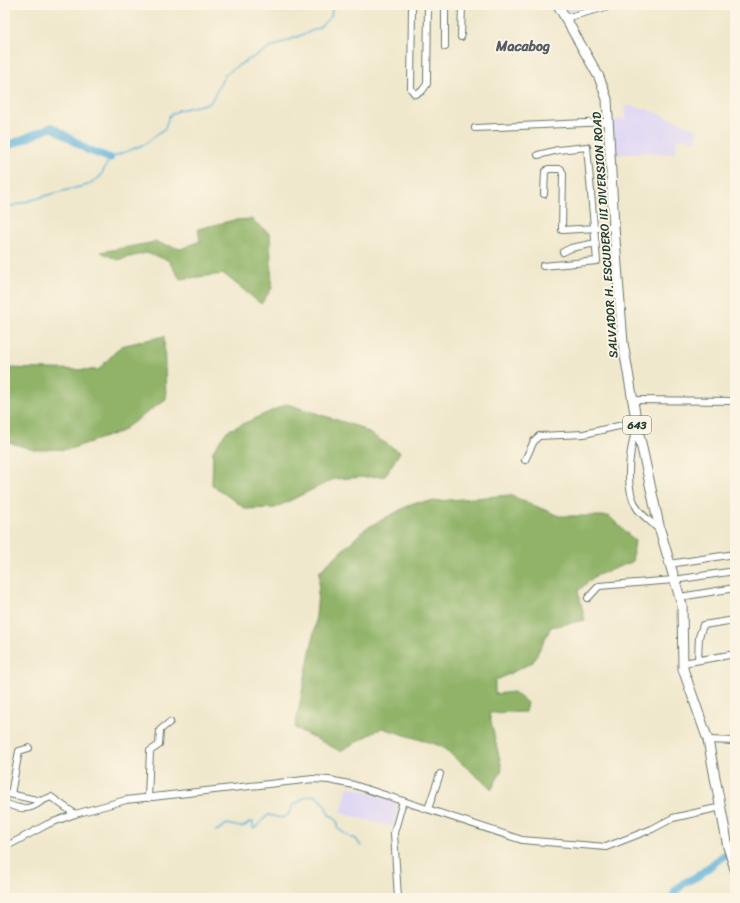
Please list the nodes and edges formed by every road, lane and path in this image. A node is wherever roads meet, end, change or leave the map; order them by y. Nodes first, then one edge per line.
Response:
1 (412, 5) edge
2 (428, 5) edge
3 (445, 5) edge
4 (462, 5) edge
5 (558, 5) edge
6 (614, 5) edge
7 (565, 18) junction
8 (461, 37) dead end
9 (445, 47) dead end
10 (608, 122) junction
11 (475, 128) dead end
12 (538, 155) dead end
13 (544, 194) dead end
14 (614, 227) junction
15 (595, 228) junction
16 (596, 243) junction
17 (563, 252) dead end
18 (543, 266) dead end
19 (632, 400) junction
20 (735, 401) edge
21 (636, 423) junction
22 (525, 460) dead end
23 (660, 530) junction
24 (735, 554) edge
25 (670, 564) junction
26 (735, 571) edge
27 (674, 580) junction
28 (735, 588) edge
29 (588, 598) dead end
30 (680, 598) junction
31 (735, 620) edge
32 (735, 654) edge
33 (698, 659) junction
34 (683, 663) junction
35 (170, 722) dead end
36 (708, 740) junction
37 (735, 741) edge
38 (29, 748) dead end
39 (440, 774) dead end
40 (8, 793) edge
41 (148, 798) junction
42 (43, 800) junction
43 (403, 801) junction
44 (5, 803) edge
45 (722, 807) junction
46 (428, 809) junction
47 (75, 814) junction
48 (5, 847) edge
49 (735, 868) edge
50 (398, 898) edge

1 - 2 street
3 - 9 street
4 - 8 street
5 - 7 highway, SALVADOR H. ESCUDERO III DIVERSION ROAD / 643
6 - 7 street
7 - 10 highway, SALVADOR H. ESCUDERO III DIVERSION ROAD / 643
10 - 11 street
10 - 14 highway, SALVADOR H. ESCUDERO III DIVERSION ROAD / 643
12 - 15 street
13 - 15 street
14 - 15 street
14 - 19 highway, SALVADOR H. ESCUDERO III DIVERSION ROAD / 643
15 - 16 street
16 - 17 street
16 - 18 street
19 - 20 street
19 - 21 highway, SALVADOR H. ESCUDERO III DIVERSION ROAD / 643
21 - 22 street
21 - 23 highway, SALVADOR H. ESCUDERO III DIVERSION ROAD / 643
21 - 23 street
23 - 25 highway, SALVADOR H. ESCUDERO III DIVERSION ROAD / 643
24 - 25 street
25 - 27 highway, SALVADOR H. ESCUDERO III DIVERSION ROAD / 643
26 - 27 street
27 - 29 street
27 - 30 highway, SALVADOR H. ESCUDERO III DIVERSION ROAD / 643
28 - 30 street
30 - 34 highway, SALVADOR H. ESCUDERO III DIVERSION ROAD / 643
31 - 33 street
32 - 33 street
33 - 34 street
34 - 36 highway, SALVADOR H. ESCUDERO III DIVERSION ROAD / 643
35 - 41 street
36 - 37 street
36 - 45 highway, SALVADOR H. ESCUDERO III DIVERSION ROAD / 643
38 - 40 street
39 - 46 street
40 - 42 street
41 - 43 street
41 - 47 street
42 - 44 street
42 - 47 street
43 - 46 street
43 - 50 street
45 - 46 street
45 - 49 highway, SALVADOR H. ESCUDERO III DIVERSION ROAD / 643
47 - 48 street

